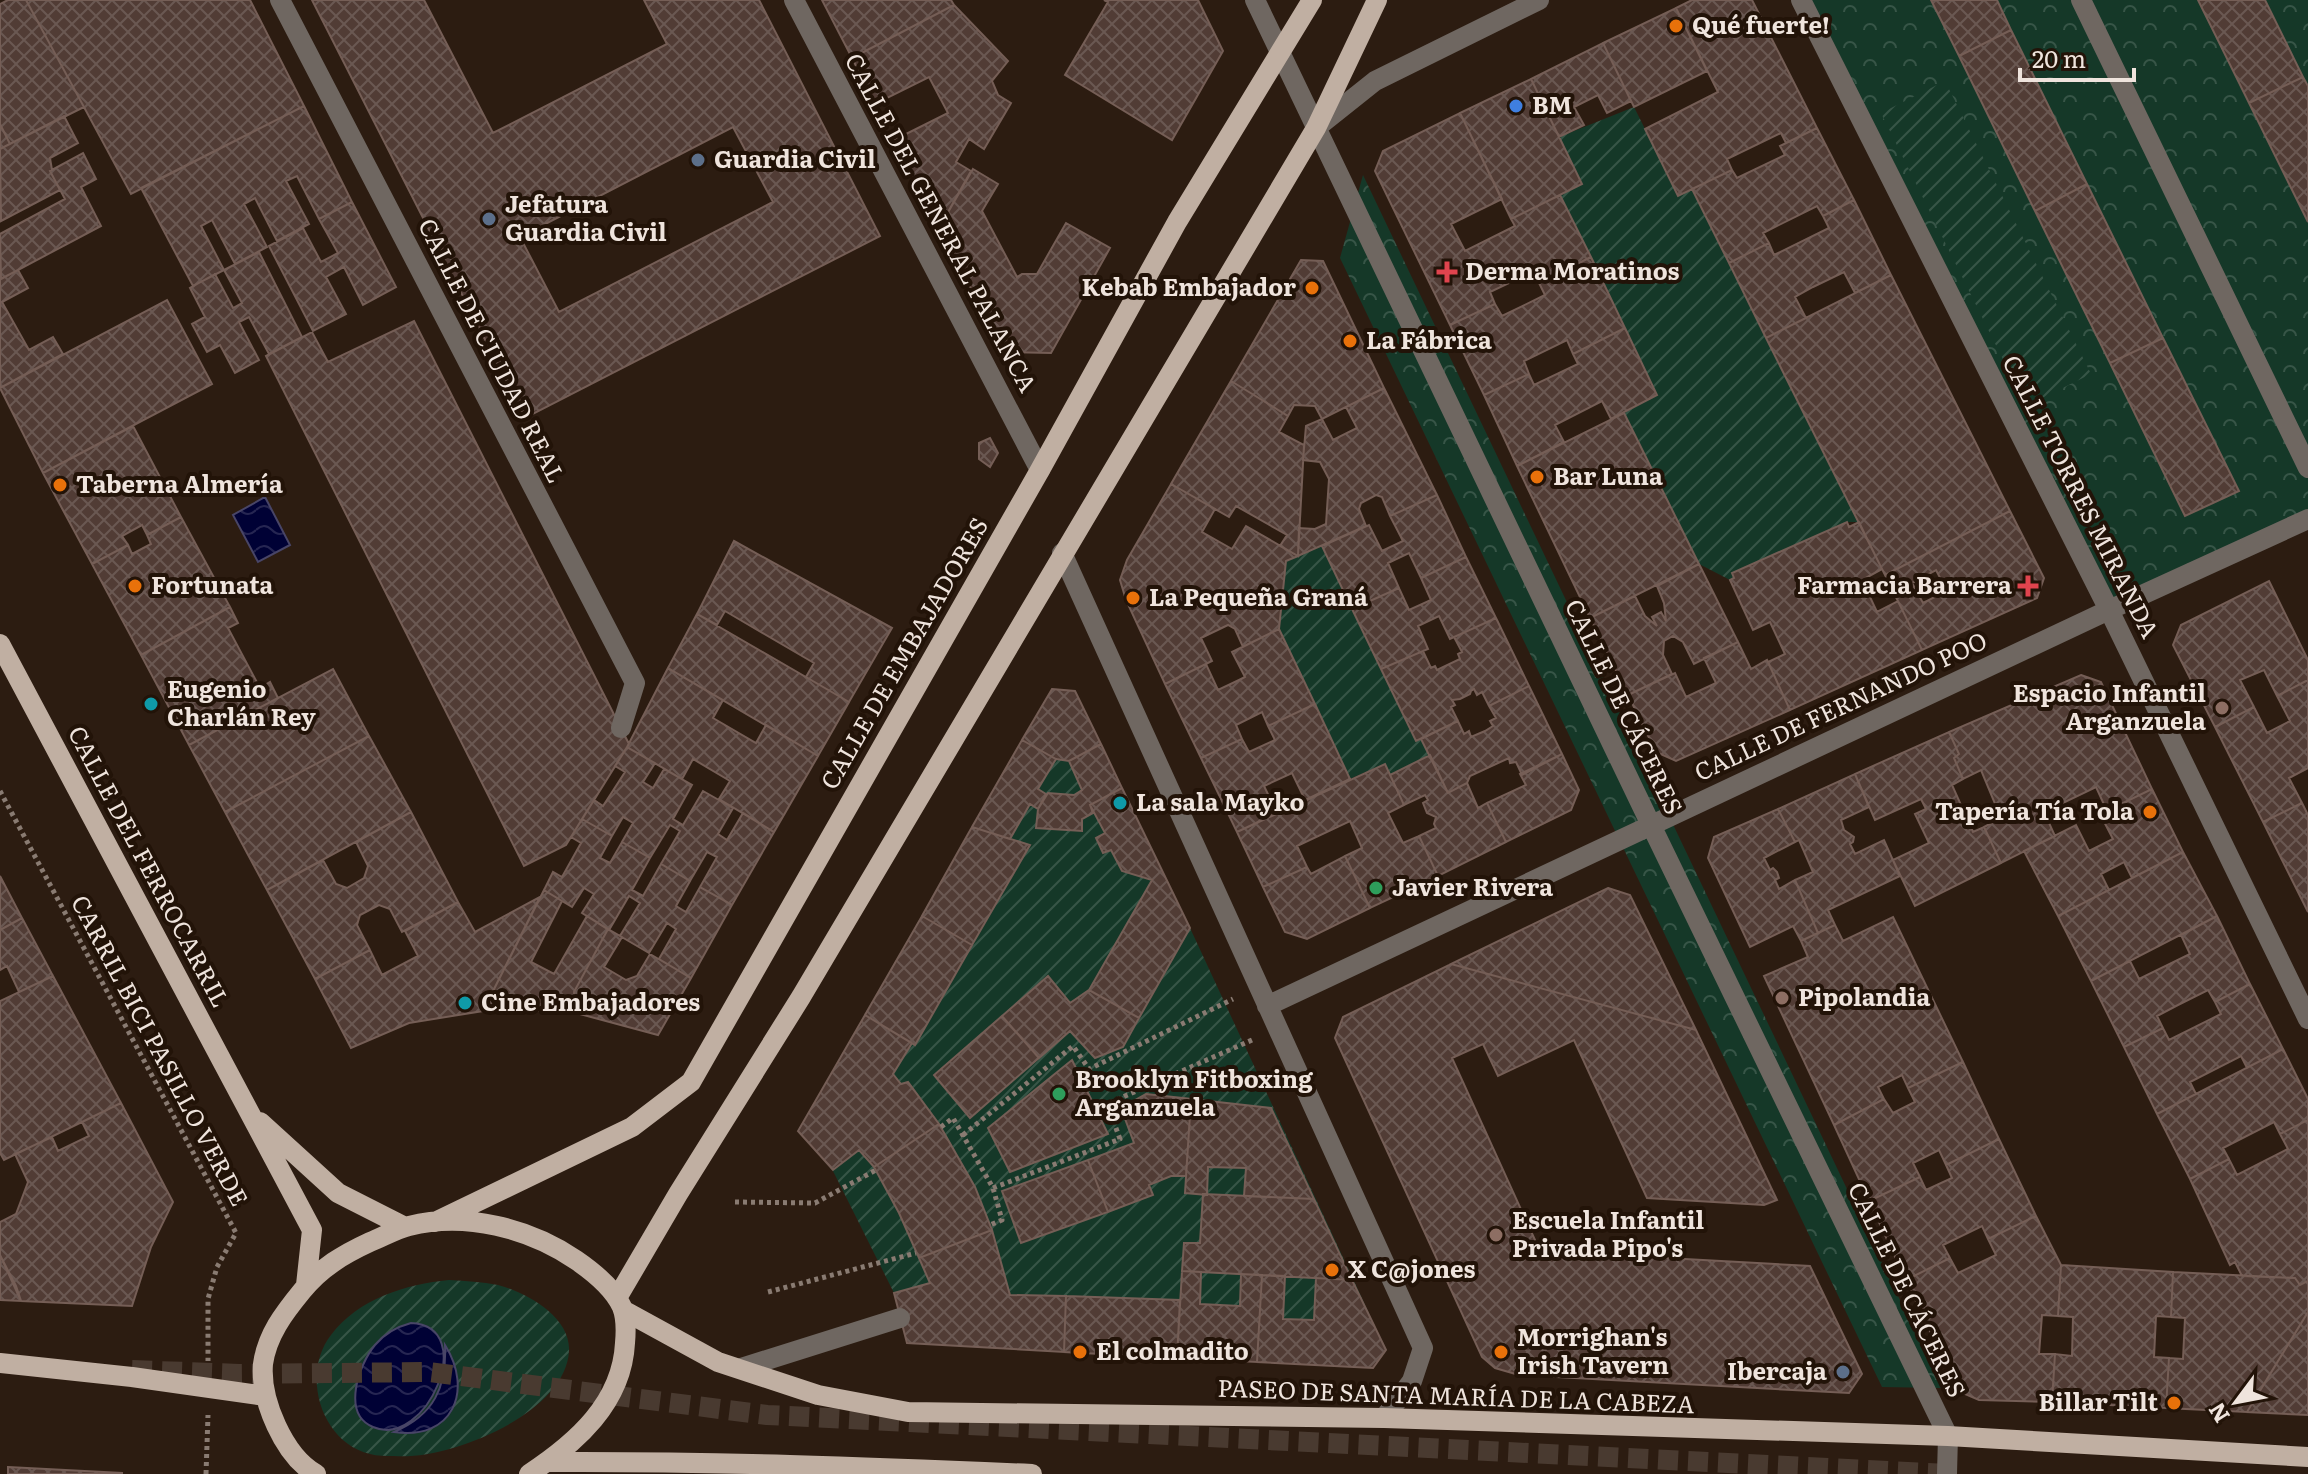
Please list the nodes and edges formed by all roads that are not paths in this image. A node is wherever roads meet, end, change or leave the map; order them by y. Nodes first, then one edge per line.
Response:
1 (280, 0) edge
2 (794, 0) edge
3 (1255, 0) edge
4 (1312, 0) edge
5 (1377, 0) edge
6 (1539, 0) edge
7 (1801, 0) edge
8 (2081, 0) edge
9 (1280, 50) junction
10 (1316, 128) junction
11 (2308, 468) edge
12 (1040, 470) junction
13 (2308, 519) edge
14 (1062, 553) junction
15 (2109, 610) junction
16 (0, 644) edge
17 (621, 728) dead end
18 (1651, 825) junction
19 (1267, 1006) junction
20 (2308, 1019) edge
21 (251, 1114) junction
22 (435, 1222) junction
23 (405, 1227) junction
24 (306, 1285) junction
25 (620, 1304) junction
26 (900, 1318) dead end
27 (0, 1363) edge
28 (741, 1368) junction
29 (265, 1396) junction
30 (1384, 1418) junction
31 (1948, 1436) junction
32 (2308, 1457) edge
33 (547, 1462) junction
34 (312, 1473) edge
35 (529, 1474) edge
36 (1032, 1474) edge
37 (1947, 1474) edge

1 - 17 street, CALLE DE CIUDAD REAL
2 - 12 street, CALLE DEL GENERAL PALANCA
3 - 9 street, CALLE DE CÁCERES
4 - 9 main road, CALLE DE EMBAJADORES
5 - 10 main road
6 - 10 street
7 - 15 street, CALLE TORRES MIRANDA
8 - 11 street
9 - 10 street, CALLE DE CÁCERES
9 - 12 main road, CALLE DE EMBAJADORES
10 - 14 main road
10 - 18 street, CALLE DE CÁCERES
12 - 22 main road, CALLE DE EMBAJADORES
13 - 15 street, CALLE DE FERNANDO POO
14 - 19 street
14 - 25 main road
15 - 18 street, CALLE DE FERNANDO POO
15 - 20 street, CALLE TORRES MIRANDA
16 - 21 main road, CALLE DEL FERROCARRIL
18 - 19 street, CALLE DE FERNANDO POO
18 - 31 street, CALLE DE CÁCERES
19 - 30 street
21 - 23 main road, CALLE DEL FERROCARRIL
21 - 24 main road, CALLE DEL FERROCARRIL
22 - 23 main road
22 - 25 main road, PASEO DE SANTA MARÍA DE LA CABEZA
23 - 24 main road
24 - 29 main road
25 - 28 main road, PASEO DE SANTA MARÍA DE LA CABEZA
25 - 33 main road
26 - 28 street
27 - 29 main road
28 - 30 main road, PASEO DE SANTA MARÍA DE LA CABEZA
29 - 34 main road
30 - 31 main road, PASEO DE SANTA MARÍA DE LA CABEZA
31 - 32 main road, PASEO DE SANTA MARÍA DE LA CABEZA
31 - 37 street
33 - 35 main road
33 - 36 main road

